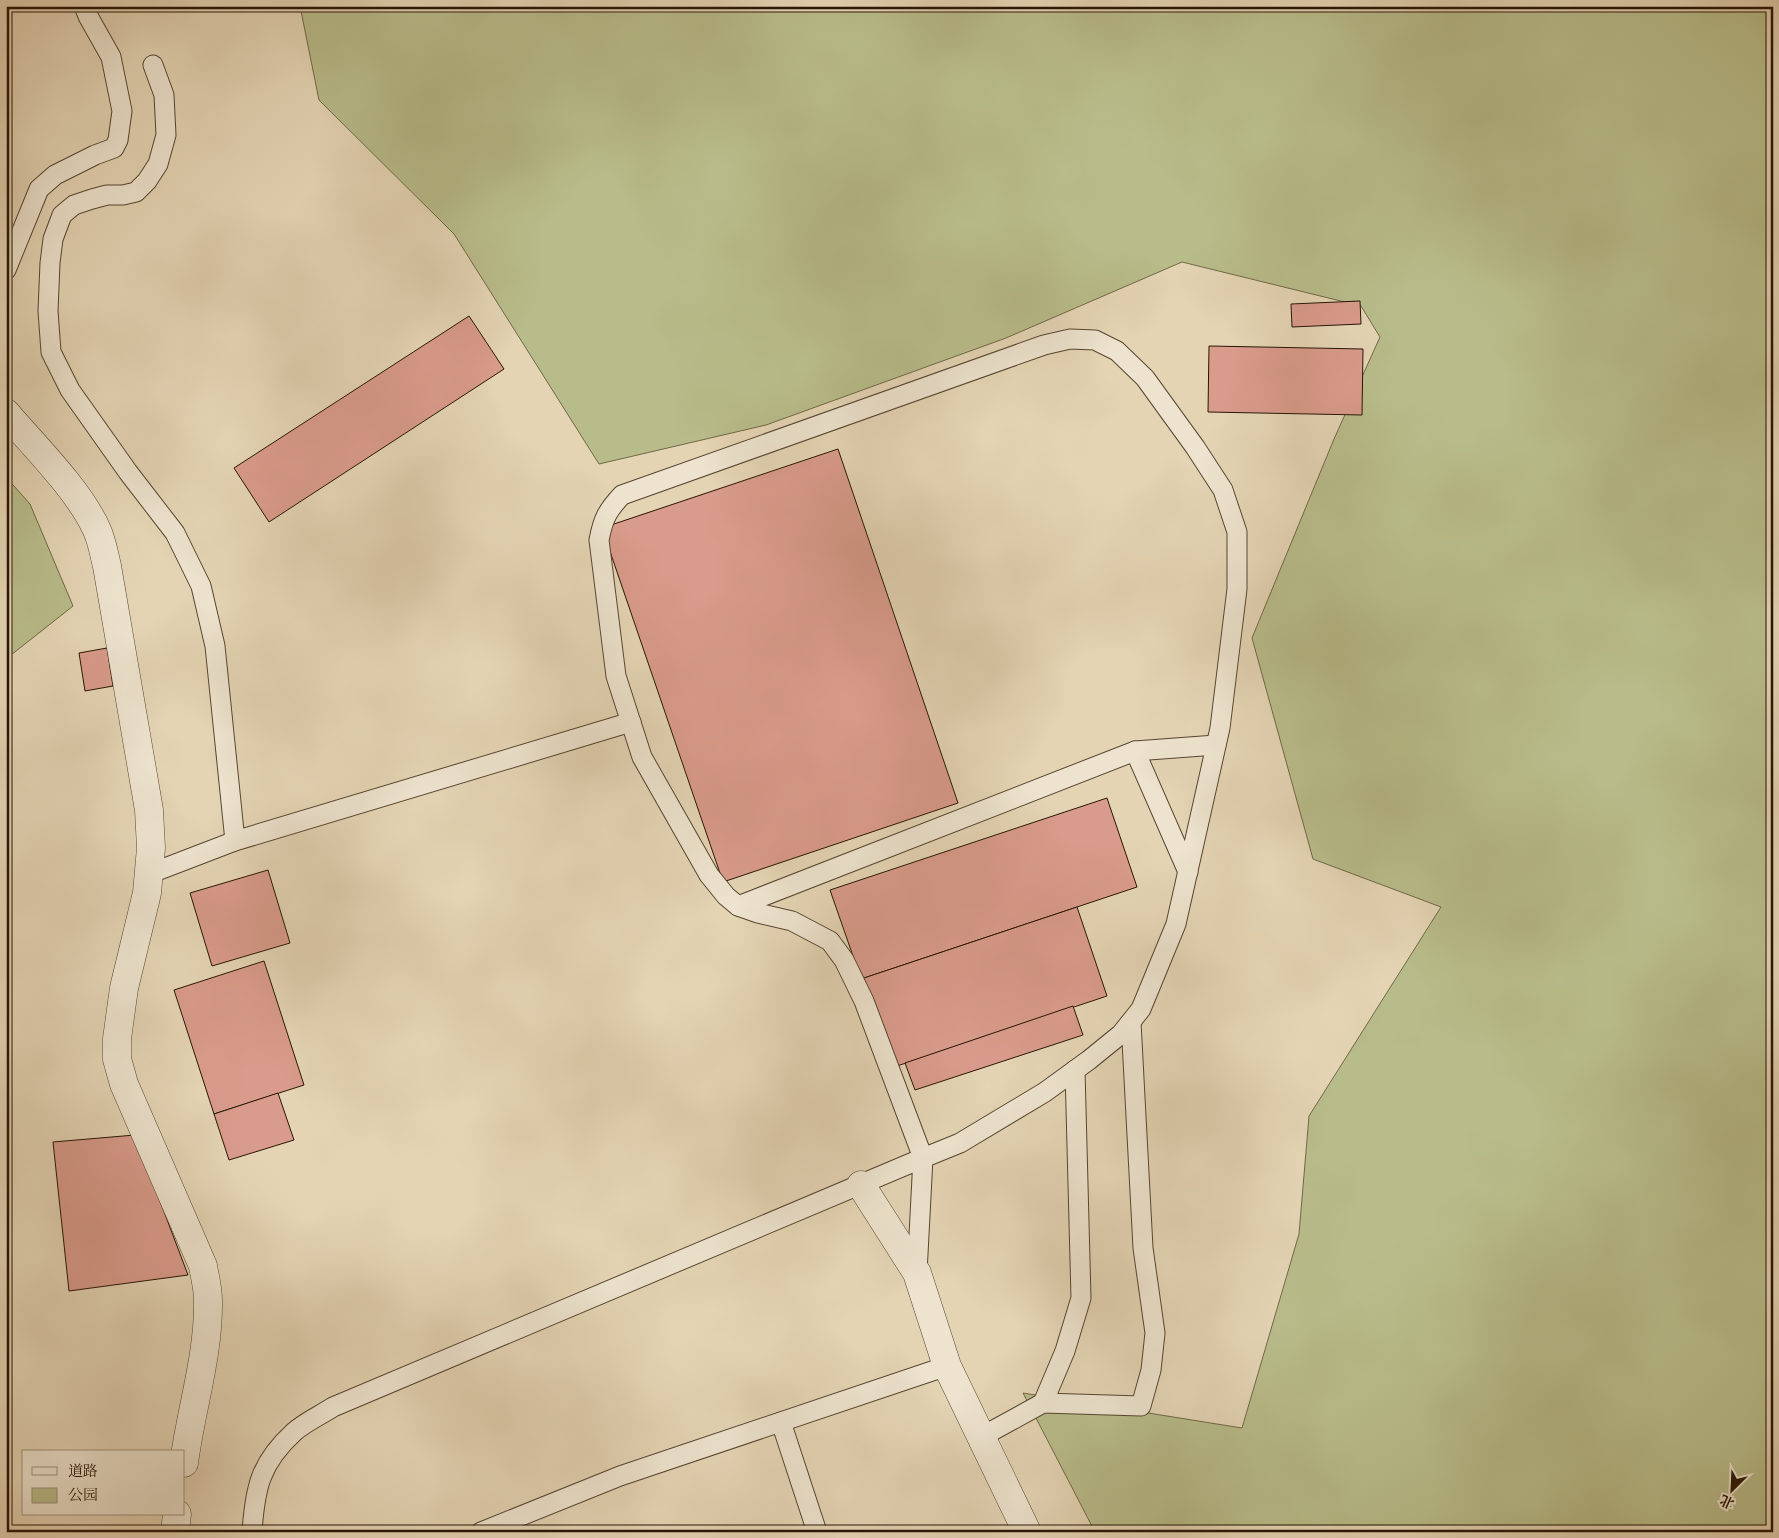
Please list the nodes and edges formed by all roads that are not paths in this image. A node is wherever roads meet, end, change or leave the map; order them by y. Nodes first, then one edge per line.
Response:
1 (84, 6) edge
2 (152, 65) dead end
3 (6, 270) edge
4 (6, 413) edge
5 (631, 722) junction
6 (1216, 745) junction
7 (1135, 751) junction
8 (235, 841) junction
9 (1188, 872) junction
10 (149, 874) junction
11 (738, 906) junction
12 (1131, 1022) junction
13 (1075, 1070) junction
14 (923, 1158) junction
15 (862, 1184) junction
16 (917, 1272) junction
17 (947, 1366) junction
18 (1043, 1403) junction
19 (781, 1422) junction
20 (981, 1437) junction
21 (185, 1456) edge
22 (177, 1516) edge
23 (175, 1532) edge
24 (252, 1532) edge
25 (481, 1532) edge
26 (817, 1532) edge
27 (1027, 1532) edge

1 - 3 lane
2 - 8 lane
4 - 10 street
5 - 6 lane
5 - 8 lane
5 - 11 lane
6 - 7 lane
6 - 9 lane
7 - 9 lane
7 - 11 lane
8 - 10 lane
9 - 12 lane
10 - 21 street
11 - 14 lane
12 - 13 lane
12 - 18 lane
13 - 14 lane
13 - 18 lane
14 - 15 lane
14 - 16 lane
15 - 16 street
15 - 24 lane
16 - 17 street
17 - 19 lane
17 - 20 street
18 - 20 lane
19 - 25 lane
19 - 26 lane
20 - 27 street
22 - 23 street

